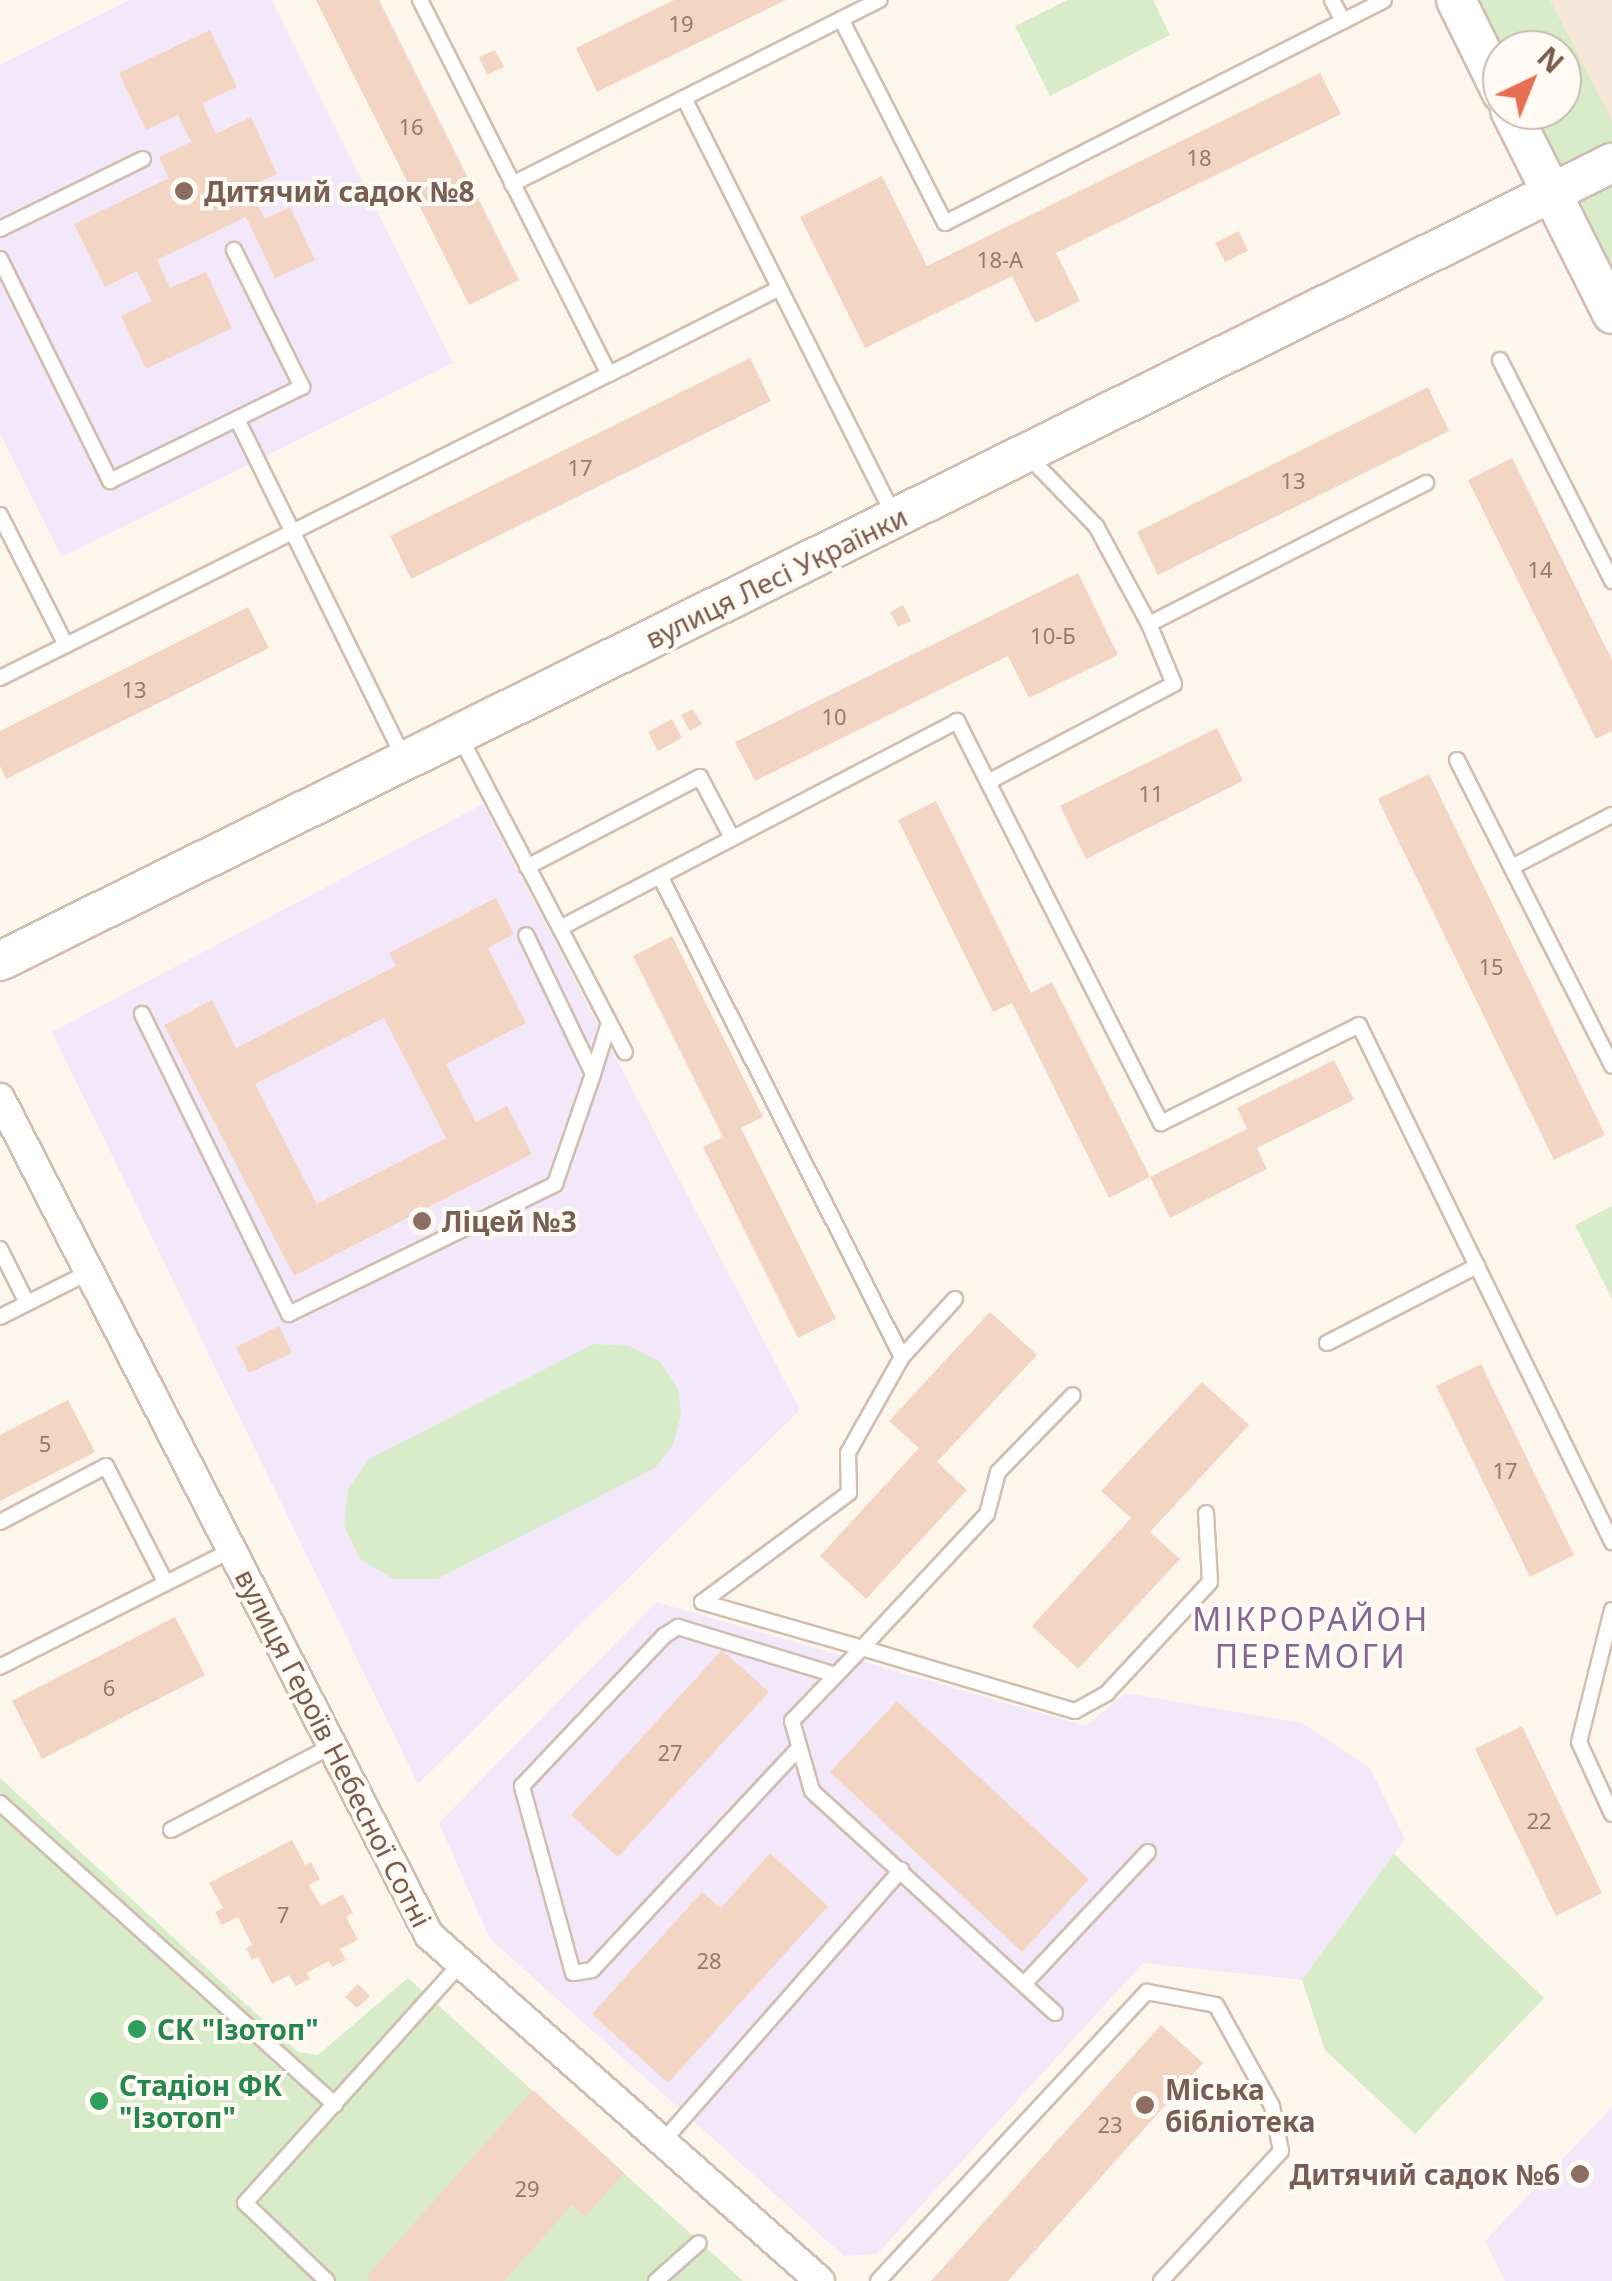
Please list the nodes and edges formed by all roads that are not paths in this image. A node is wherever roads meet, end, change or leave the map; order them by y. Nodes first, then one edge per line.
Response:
1 (420, 0) edge
2 (879, 0) edge
3 (1332, 0) edge
4 (1384, 0) edge
5 (1456, 0) edge
6 (840, 19) junction
7 (1343, 21) junction
8 (1482, 53) edge
9 (684, 98) junction
10 (1520, 130) edge
11 (143, 159) dead end
12 (1612, 163) edge
13 (512, 184) junction
14 (1552, 193) junction
15 (0, 229) edge
16 (234, 250) dead end
17 (0, 259) edge
18 (780, 288) junction
19 (1612, 314) edge
20 (1500, 360) dead end
21 (609, 374) junction
22 (236, 419) junction
23 (1025, 454) junction
24 (1426, 484) dead end
25 (0, 515) edge
26 (896, 518) junction
27 (293, 532) junction
28 (1612, 581) edge
29 (1149, 624) junction
30 (66, 646) junction
31 (0, 678) edge
32 (458, 734) junction
33 (405, 760) junction
34 (1457, 760) dead end
35 (988, 782) junction
36 (1612, 816) edge
37 (732, 838) junction
38 (528, 867) junction
39 (1512, 867) junction
40 (660, 876) junction
41 (560, 928) junction
42 (526, 936) dead end
43 (0, 961) edge
44 (142, 1014) dead end
45 (609, 1023) junction
46 (625, 1052) dead end
47 (1612, 1066) edge
48 (593, 1074) junction
49 (0, 1098) edge
50 (0, 1249) edge
51 (1477, 1266) junction
52 (89, 1272) junction
53 (956, 1299) dead end
54 (27, 1304) junction
55 (0, 1317) edge
56 (1327, 1343) dead end
57 (902, 1357) junction
58 (1073, 1394) dead end
59 (1206, 1513) dead end
60 (0, 1522) edge
61 (1612, 1542) edge
62 (232, 1550) junction
63 (166, 1583) junction
64 (1612, 1610) edge
65 (862, 1648) junction
66 (0, 1667) edge
67 (836, 1675) junction
68 (332, 1746) junction
69 (798, 1749) junction
70 (0, 1803) edge
71 (1612, 1814) edge
72 (170, 1830) dead end
73 (1148, 1852) dead end
74 (901, 1870) junction
75 (461, 1962) junction
76 (1024, 1984) junction
77 (1055, 2013) dead end
78 (335, 2104) junction
79 (663, 2142) junction
80 (699, 2242) dead end
81 (327, 2281) edge
82 (656, 2281) edge
83 (820, 2281) edge
84 (878, 2281) edge
85 (1160, 2281) edge

1 - 13 lane
2 - 6 lane
3 - 7 lane
4 - 7 lane
5 - 8 main road
6 - 7 lane
6 - 9 lane
9 - 13 lane
9 - 18 lane
10 - 14 main road
11 - 15 lane
12 - 14 main road, вулиця Лесі Українки
13 - 21 lane
14 - 19 main road
14 - 23 main road, вулиця Лесі Українки
16 - 22 lane
17 - 22 lane
18 - 21 lane
18 - 26 lane
20 - 28 lane
21 - 27 lane
22 - 27 lane
23 - 26 main road, вулиця Лесі Українки
23 - 29 lane
24 - 29 lane
25 - 30 lane
26 - 32 main road, вулиця Лесі Українки
27 - 30 lane
27 - 33 lane
29 - 35 lane
30 - 31 lane
32 - 33 main road, вулиця Лесі Українки
32 - 38 lane
33 - 43 main road, вулиця Лесі Українки
34 - 39 lane
35 - 37 lane
35 - 51 lane
36 - 39 lane
37 - 38 lane
37 - 40 lane
38 - 41 lane
39 - 47 lane
40 - 41 lane
40 - 57 lane
41 - 45 lane
42 - 48 lane
44 - 48 lane
45 - 46 lane
45 - 48 lane
49 - 52 street, вулиця Героїв Небесної Сотні
50 - 54 lane
51 - 56 lane
51 - 61 lane
52 - 54 lane
52 - 62 street, вулиця Героїв Небесної Сотні
53 - 57 lane
54 - 55 lane
57 - 65 lane
58 - 65 lane
59 - 65 lane
60 - 63 lane
62 - 63 lane
62 - 68 street, вулиця Героїв Небесної Сотні
63 - 66 lane
64 - 71 lane
65 - 67 lane
67 - 69 lane
67 - 69 lane
68 - 72 lane
68 - 75 street, вулиця Героїв Небесної Сотні
69 - 74 lane
70 - 78 lane
73 - 76 lane
74 - 76 lane
74 - 79 lane
75 - 78 lane
75 - 79 street, вулиця Героїв Небесної Сотні
76 - 77 lane
78 - 81 lane
79 - 83 street, вулиця Героїв Небесної Сотні
80 - 82 lane
84 - 85 lane

